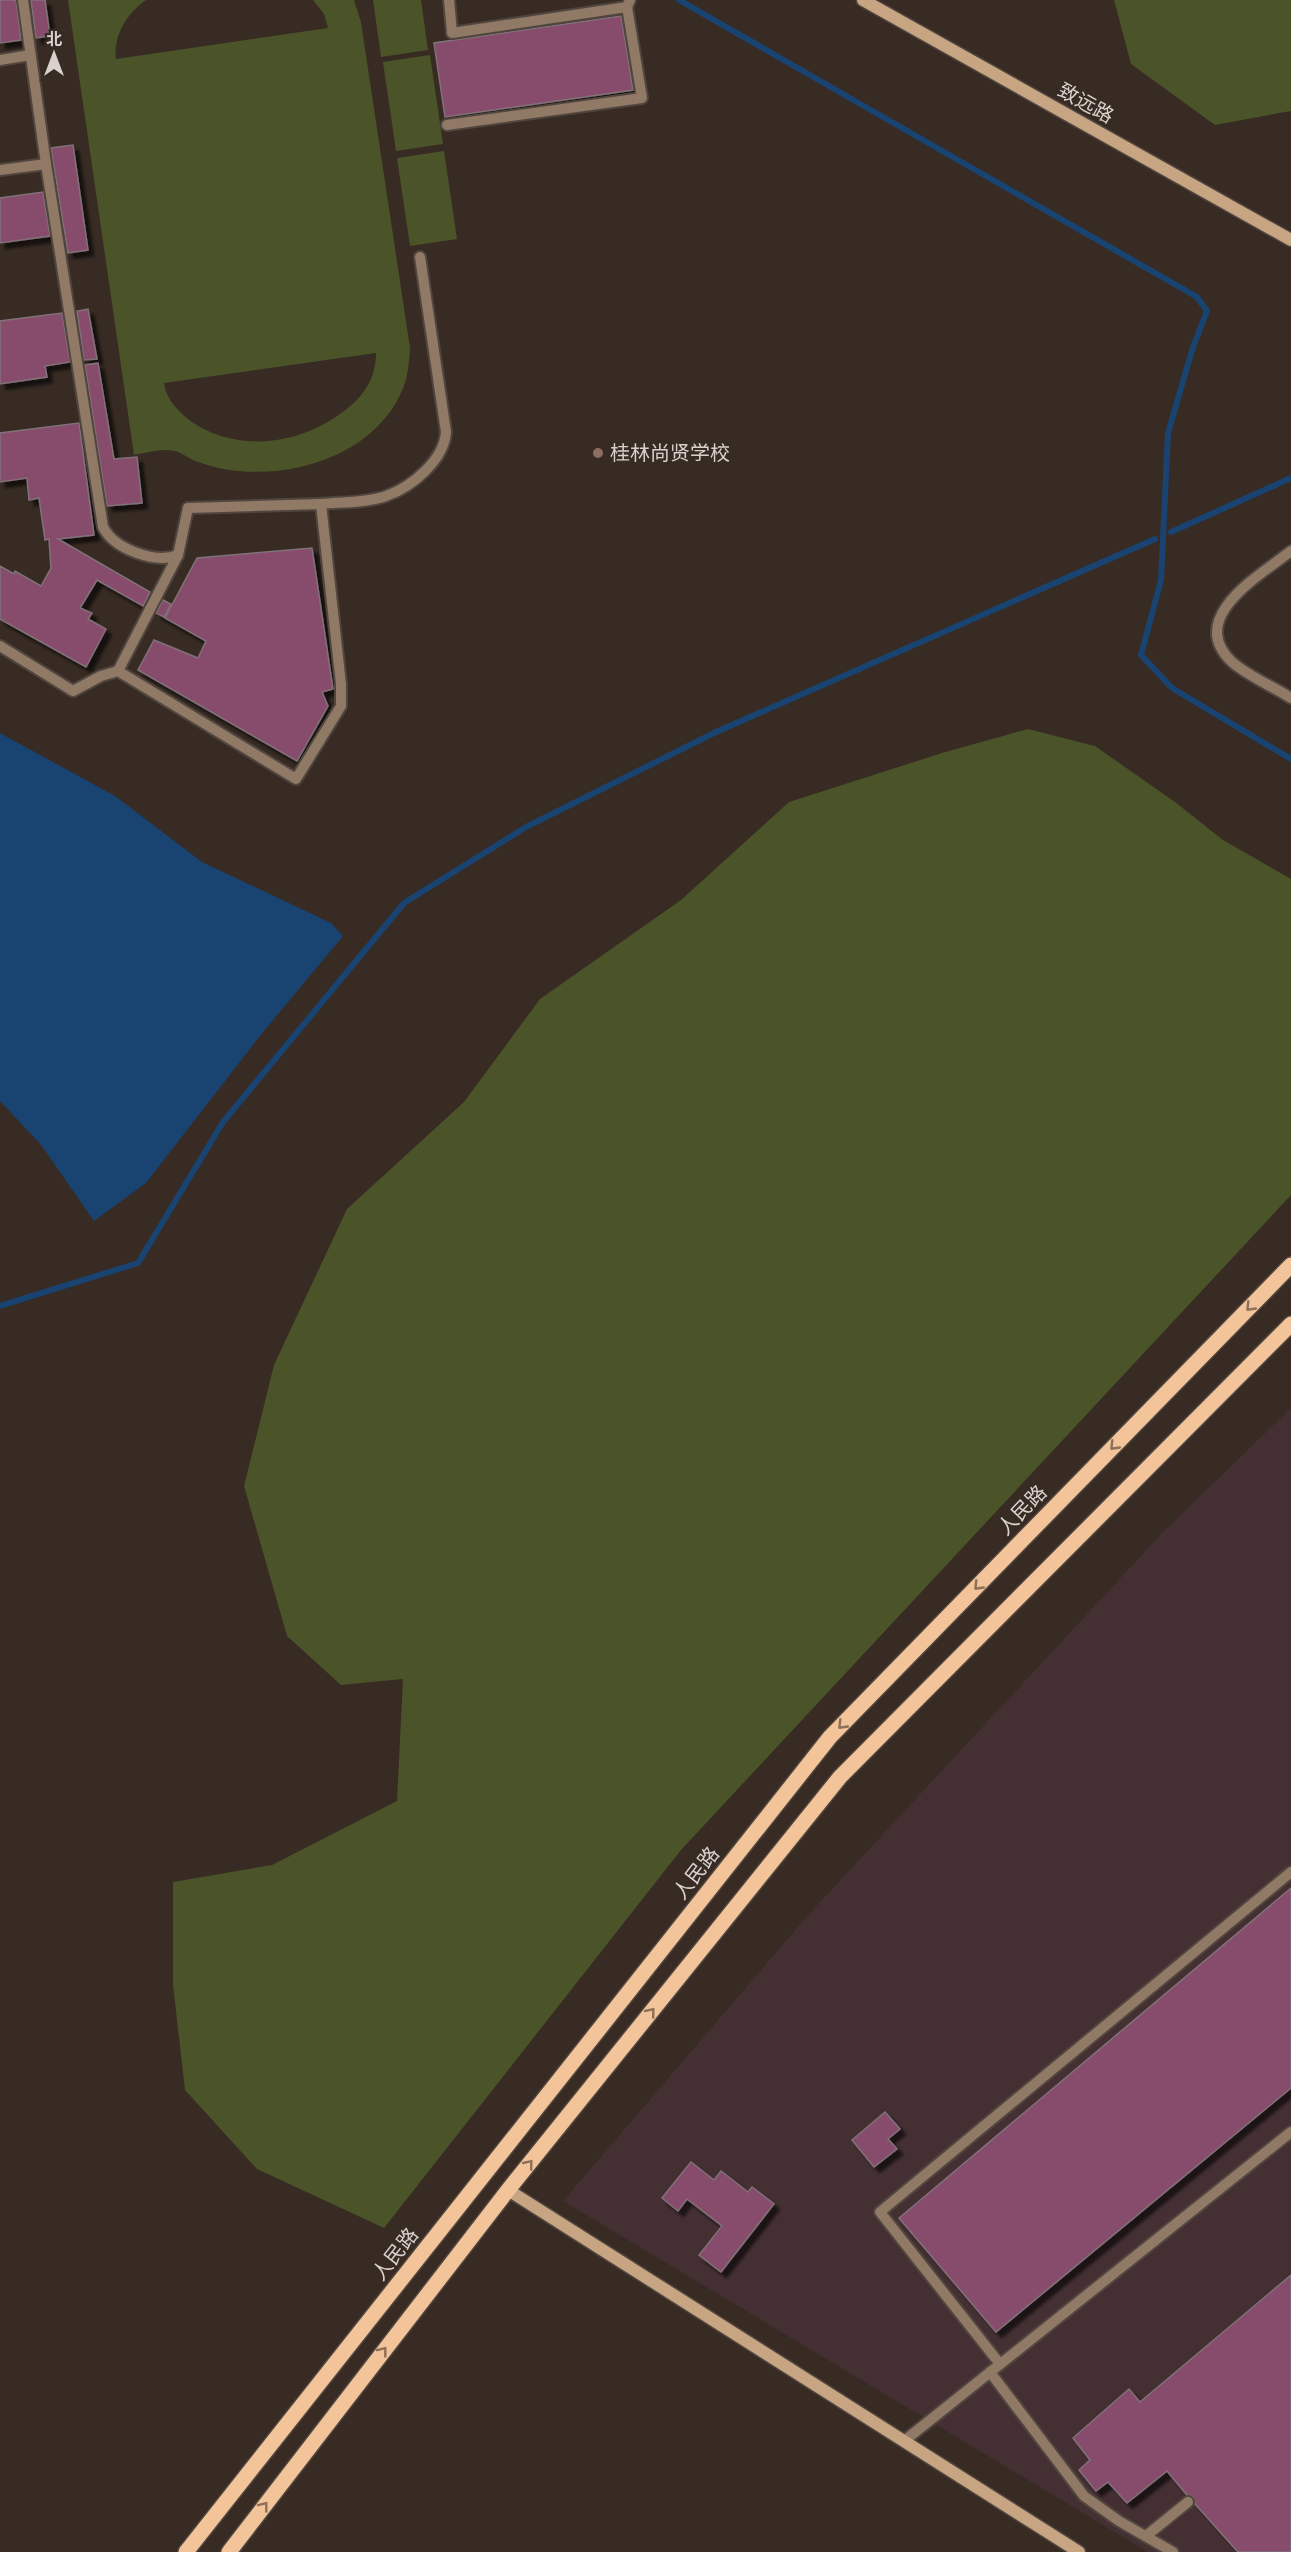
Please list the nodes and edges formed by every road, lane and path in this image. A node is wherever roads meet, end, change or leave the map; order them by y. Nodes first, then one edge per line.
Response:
1 (23, 0) edge
2 (449, 0) edge
3 (863, 0) edge
4 (628, 3) edge
5 (30, 55) junction
6 (0, 60) edge
7 (447, 125) dead end
8 (46, 164) junction
9 (0, 170) edge
10 (1291, 240) edge
11 (420, 257) dead end
12 (321, 504) junction
13 (1291, 551) edge
14 (178, 555) junction
15 (0, 646) edge
16 (118, 671) junction
17 (1291, 698) edge
18 (1291, 1265) edge
19 (1291, 1324) edge
20 (1291, 1872) edge
21 (1291, 2132) edge
22 (508, 2190) junction
23 (1000, 2364) junction
24 (990, 2372) junction
25 (904, 2441) junction
26 (1188, 2502) dead end
27 (1146, 2536) junction
28 (186, 2552) edge
29 (229, 2552) edge
30 (1079, 2552) edge
31 (1173, 2552) edge

1 - 5 lane
2 - 4 lane
3 - 10 street, 致远路
4 - 7 lane
5 - 6 lane
5 - 8 lane
8 - 9 lane
8 - 14 lane
11 - 12 lane
12 - 14 lane
12 - 16 lane
13 - 17 lane
14 - 16 lane
15 - 16 lane
18 -> 28 main road, 人民路
22 -> 19 main road
20 - 23 lane
21 - 23 lane
22 - 25 street
29 -> 22 main road
23 - 24 lane
24 - 25 lane
24 - 27 lane
25 - 30 street
26 - 27 lane
27 - 31 lane

